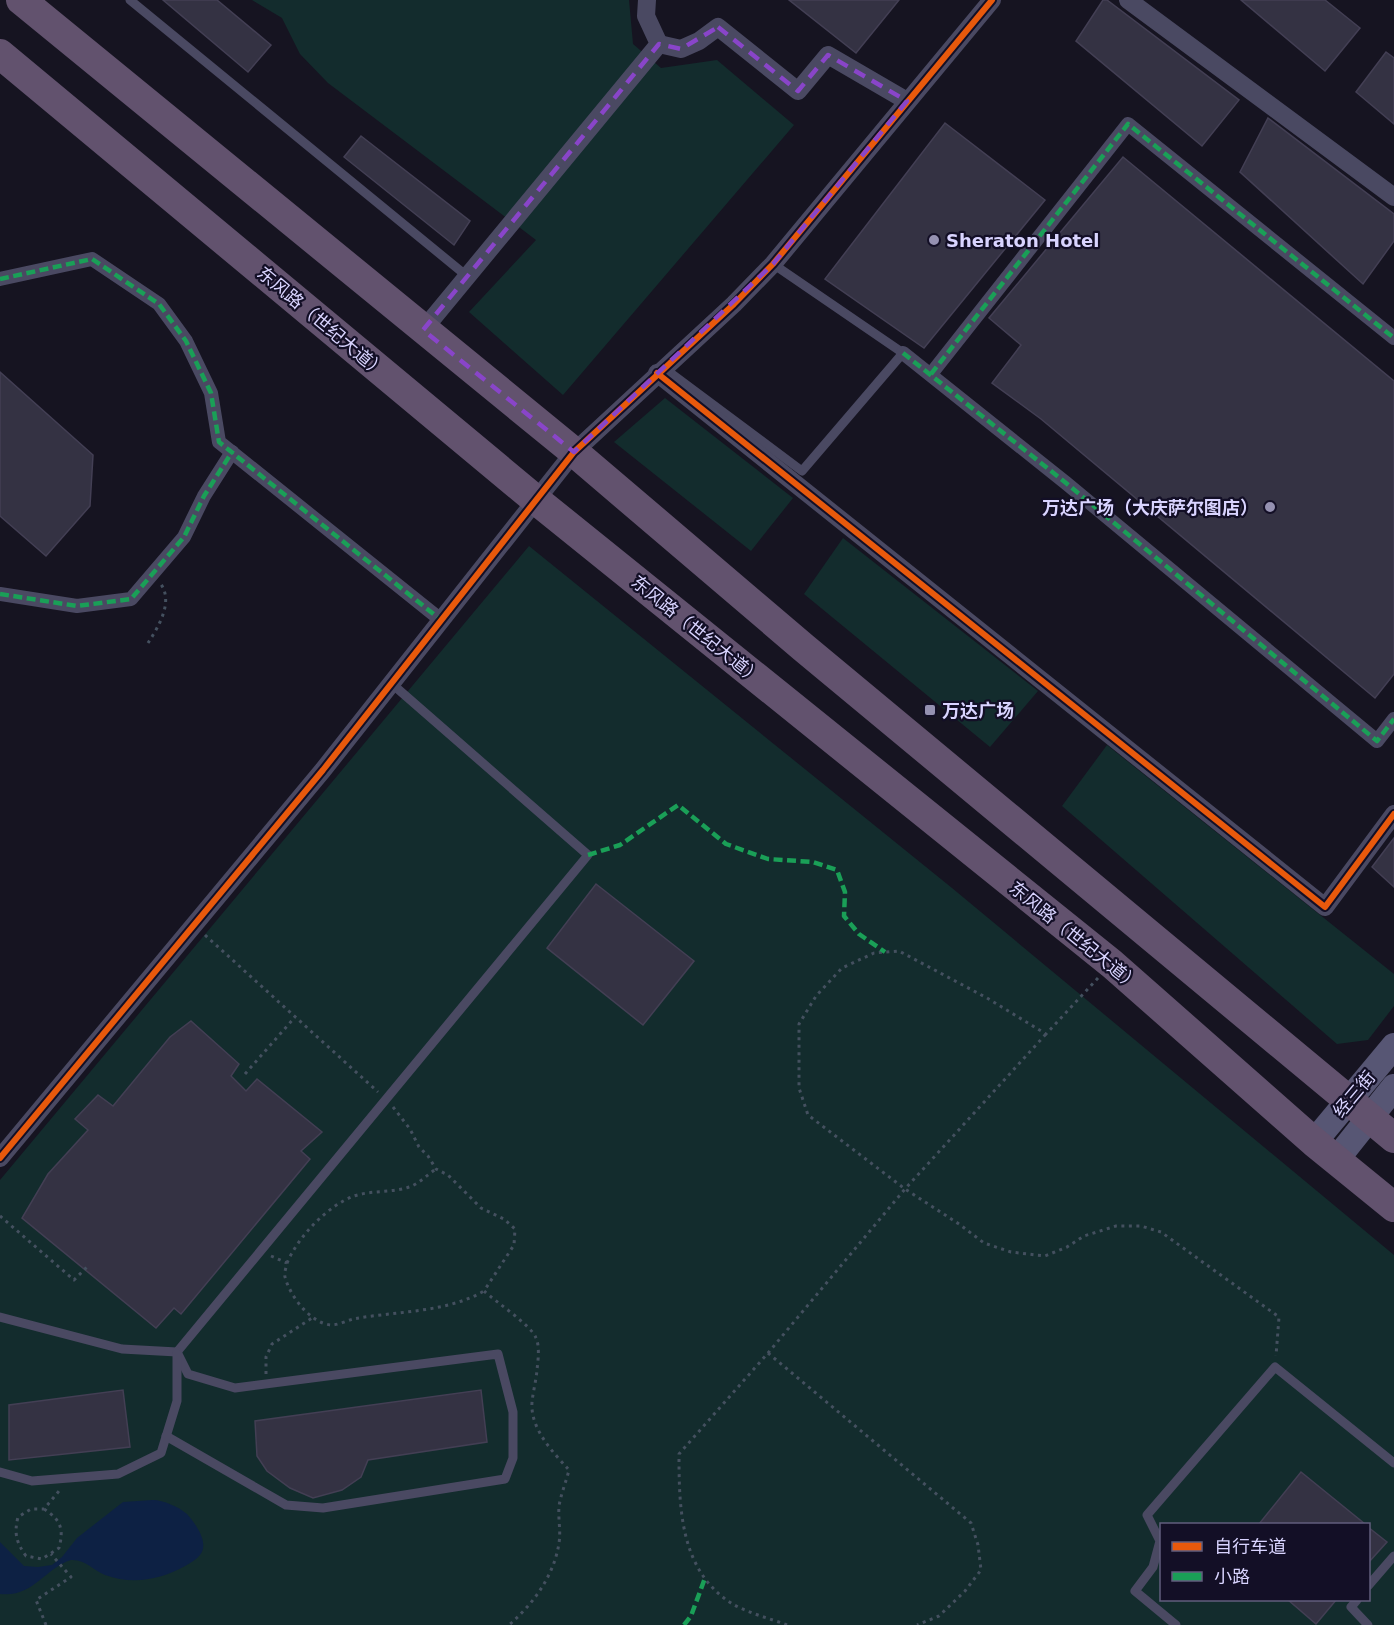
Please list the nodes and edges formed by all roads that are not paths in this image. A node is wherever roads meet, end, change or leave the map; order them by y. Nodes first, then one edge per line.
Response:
1 (21, 0) edge
2 (130, 0) edge
3 (647, 0) edge
4 (992, 0) edge
5 (1128, 0) edge
6 (659, 44) junction
7 (0, 54) edge
8 (907, 101) junction
9 (1394, 197) edge
10 (773, 264) junction
11 (468, 277) junction
12 (0, 279) edge
13 (423, 330) junction
14 (1394, 338) edge
15 (903, 353) junction
16 (661, 371) junction
17 (931, 374) junction
18 (232, 452) junction
19 (574, 452) junction
20 (536, 500) junction
21 (0, 594) edge
22 (441, 620) junction
23 (391, 683) junction
24 (1394, 719) edge
25 (1394, 814) edge
26 (1394, 1046) edge
27 (1394, 1087) edge
28 (1359, 1110) junction
29 (1394, 1138) edge
30 (1325, 1151) junction
31 (0, 1158) edge
32 (1394, 1207) edge
33 (0, 1317) edge
34 (177, 1352) junction
35 (166, 1436) junction
36 (1394, 1463) edge
37 (0, 1473) edge
38 (1394, 1556) edge
39 (1370, 1584) edge
40 (1355, 1601) edge
41 (1176, 1625) edge
42 (1368, 1625) edge

1 - 13 highway
2 - 11 lane
3 - 6 street
4 - 8 street
5 - 9 street
6 - 8 street
6 - 11 street
7 - 20 highway, 东风路（世纪大道）
8 - 10 street
10 - 15 lane
10 - 16 street
11 - 13 street
12 - 18 street
13 - 19 highway
14 - 17 street
15 - 16 lane
15 - 17 street
16 - 19 street
16 - 25 street
17 - 24 street
18 - 21 street
18 - 22 street
19 - 20 street
19 - 28 highway
20 - 22 street
20 - 30 highway, 东风路（世纪大道）
22 - 23 street
23 - 31 street
23 - 34 lane
26 - 28 main road, 经三街
27 - 28 main road, 经三街
28 - 29 highway
28 - 30 main road, 经三街
30 - 32 highway, 东风路（世纪大道）
33 - 34 lane
34 - 35 lane
34 - 35 lane
35 - 37 lane
36 - 41 lane
38 - 39 lane
40 - 42 lane

